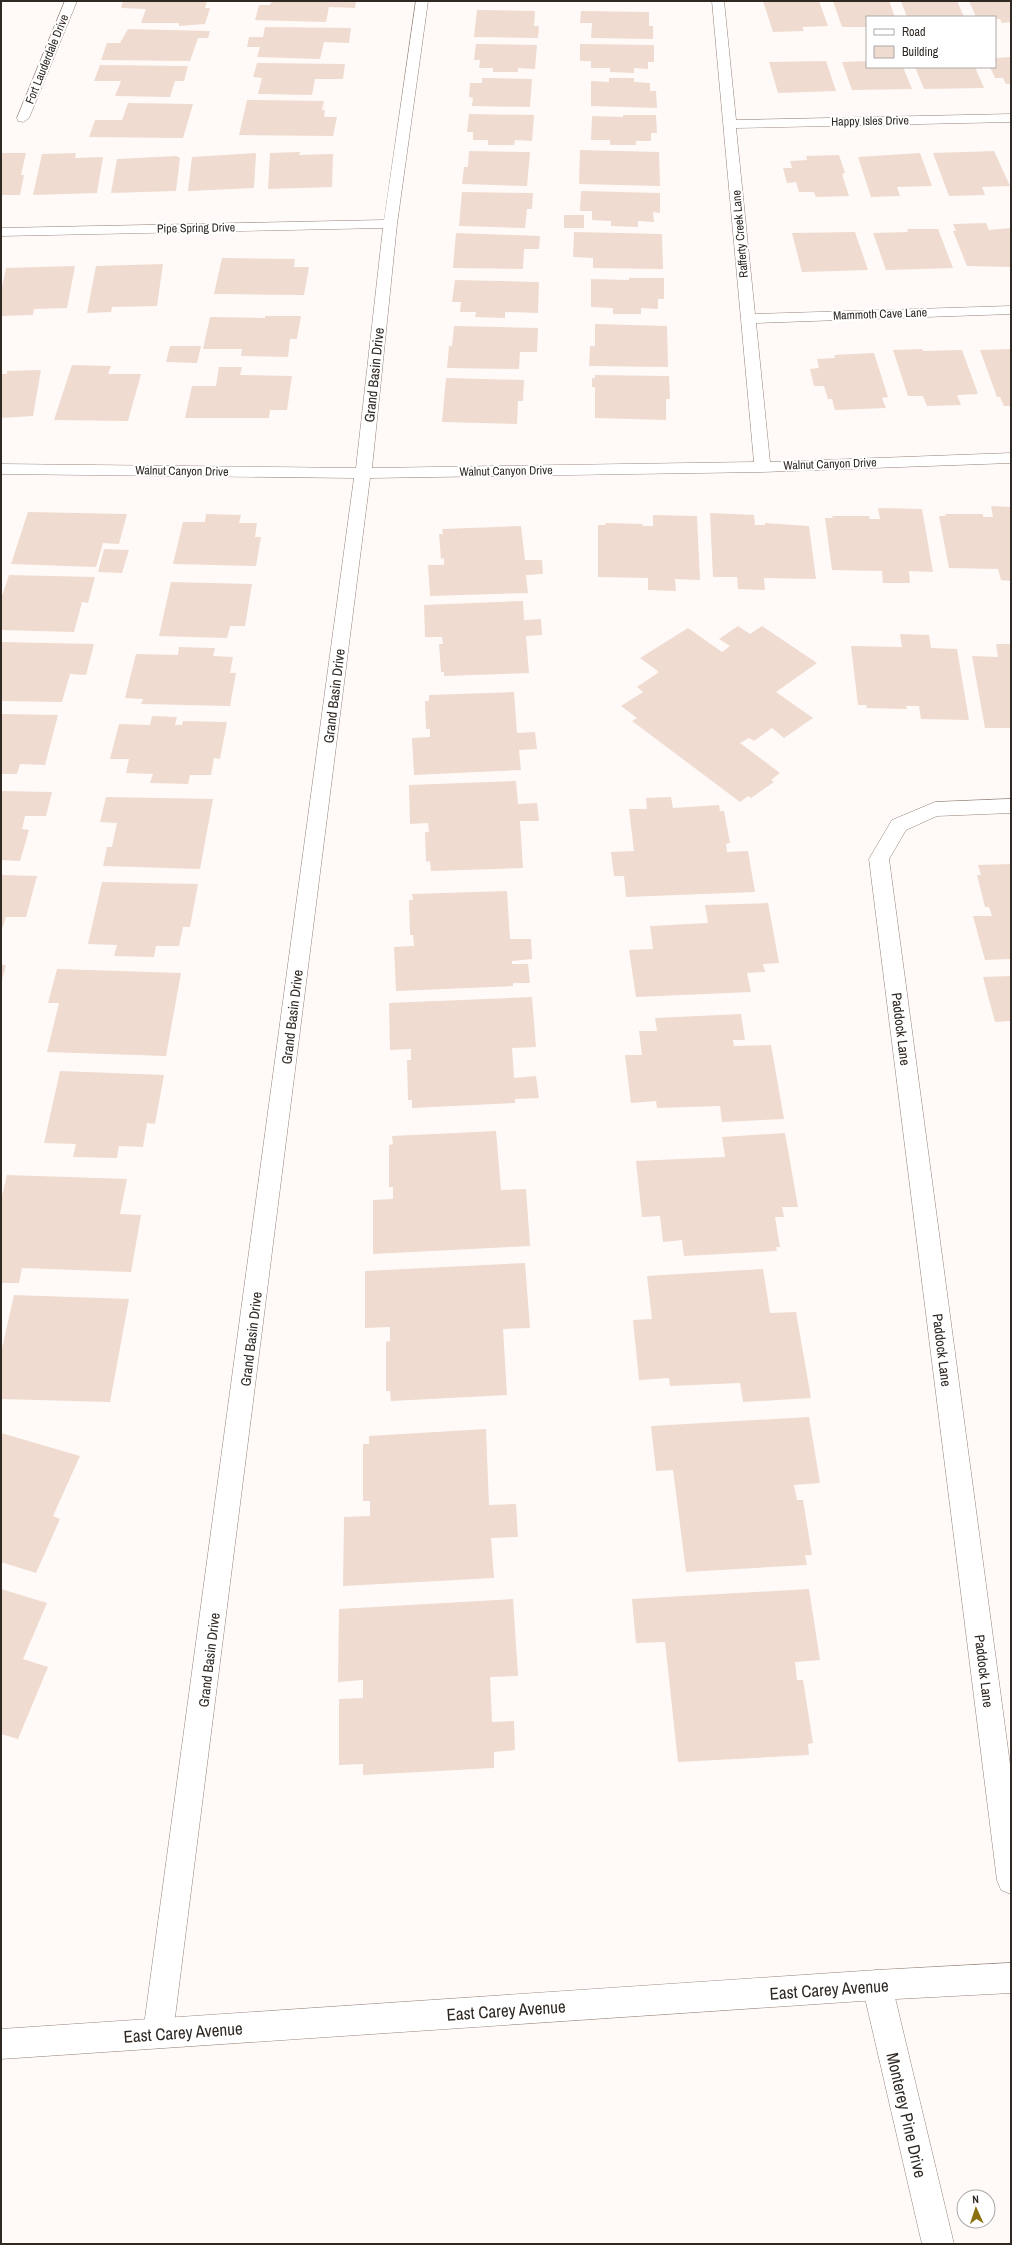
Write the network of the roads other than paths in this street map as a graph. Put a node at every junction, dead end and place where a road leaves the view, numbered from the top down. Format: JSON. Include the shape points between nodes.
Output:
{"nodes":[{"id":1,"x":71,"y":1,"type":"edge"},
{"id":2,"x":422,"y":1,"type":"edge"},
{"id":3,"x":718,"y":1,"type":"edge"},
{"id":4,"x":23,"y":118,"type":"dead end"},
{"id":5,"x":1011,"y":118,"type":"edge"},
{"id":6,"x":730,"y":124,"type":"junction"},
{"id":7,"x":390,"y":224,"type":"junction"},
{"id":8,"x":1,"y":232,"type":"edge"},
{"id":9,"x":1011,"y":310,"type":"edge"},
{"id":10,"x":748,"y":319,"type":"junction"},
{"id":11,"x":1011,"y":458,"type":"edge"},
{"id":12,"x":762,"y":467,"type":"junction"},
{"id":13,"x":1,"y":469,"type":"edge"},
{"id":14,"x":363,"y":473,"type":"junction"},
{"id":15,"x":1011,"y":806,"type":"edge"},
{"id":16,"x":1011,"y":1880,"type":"edge"},
{"id":17,"x":1011,"y":1978,"type":"edge"},
{"id":18,"x":877,"y":1985,"type":"junction"},
{"id":19,"x":158,"y":2033,"type":"junction"},
{"id":20,"x":1,"y":2044,"type":"edge"},
{"id":21,"x":938,"y":2244,"type":"edge"}],
"edges":[{"from":1,"to":4,"type":"street","name":"Fort Lauderdale Drive"},
{"from":2,"to":7,"type":"street","name":"Grand Basin Drive"},
{"from":3,"to":6,"type":"street","name":"Rafferty Creek Lane"},
{"from":5,"to":6,"type":"street","name":"Happy Isles Drive"},
{"from":6,"to":10,"type":"street","name":"Rafferty Creek Lane"},
{"from":7,"to":8,"type":"street","name":"Pipe Spring Drive"},
{"from":7,"to":14,"type":"street","name":"Grand Basin Drive"},
{"from":9,"to":10,"type":"street","name":"Mammoth Cave Lane"},
{"from":10,"to":12,"type":"street","name":"Rafferty Creek Lane"},
{"from":11,"to":12,"type":"street","name":"Walnut Canyon Drive"},
{"from":12,"to":14,"type":"street","name":"Walnut Canyon Drive"},
{"from":13,"to":14,"type":"street","name":"Walnut Canyon Drive"},
{"from":14,"to":19,"type":"street","name":"Grand Basin Drive"},
{"from":15,"to":16,"type":"street","name":"Paddock Lane","via":[[935,809],[899,825],[879,859]]},
{"from":17,"to":18,"type":"street","name":"East Carey Avenue"},
{"from":18,"to":19,"type":"street","name":"East Carey Avenue"},
{"from":18,"to":21,"type":"street","name":"Monterey Pine Drive"},
{"from":19,"to":20,"type":"street","name":"East Carey Avenue"}]}
